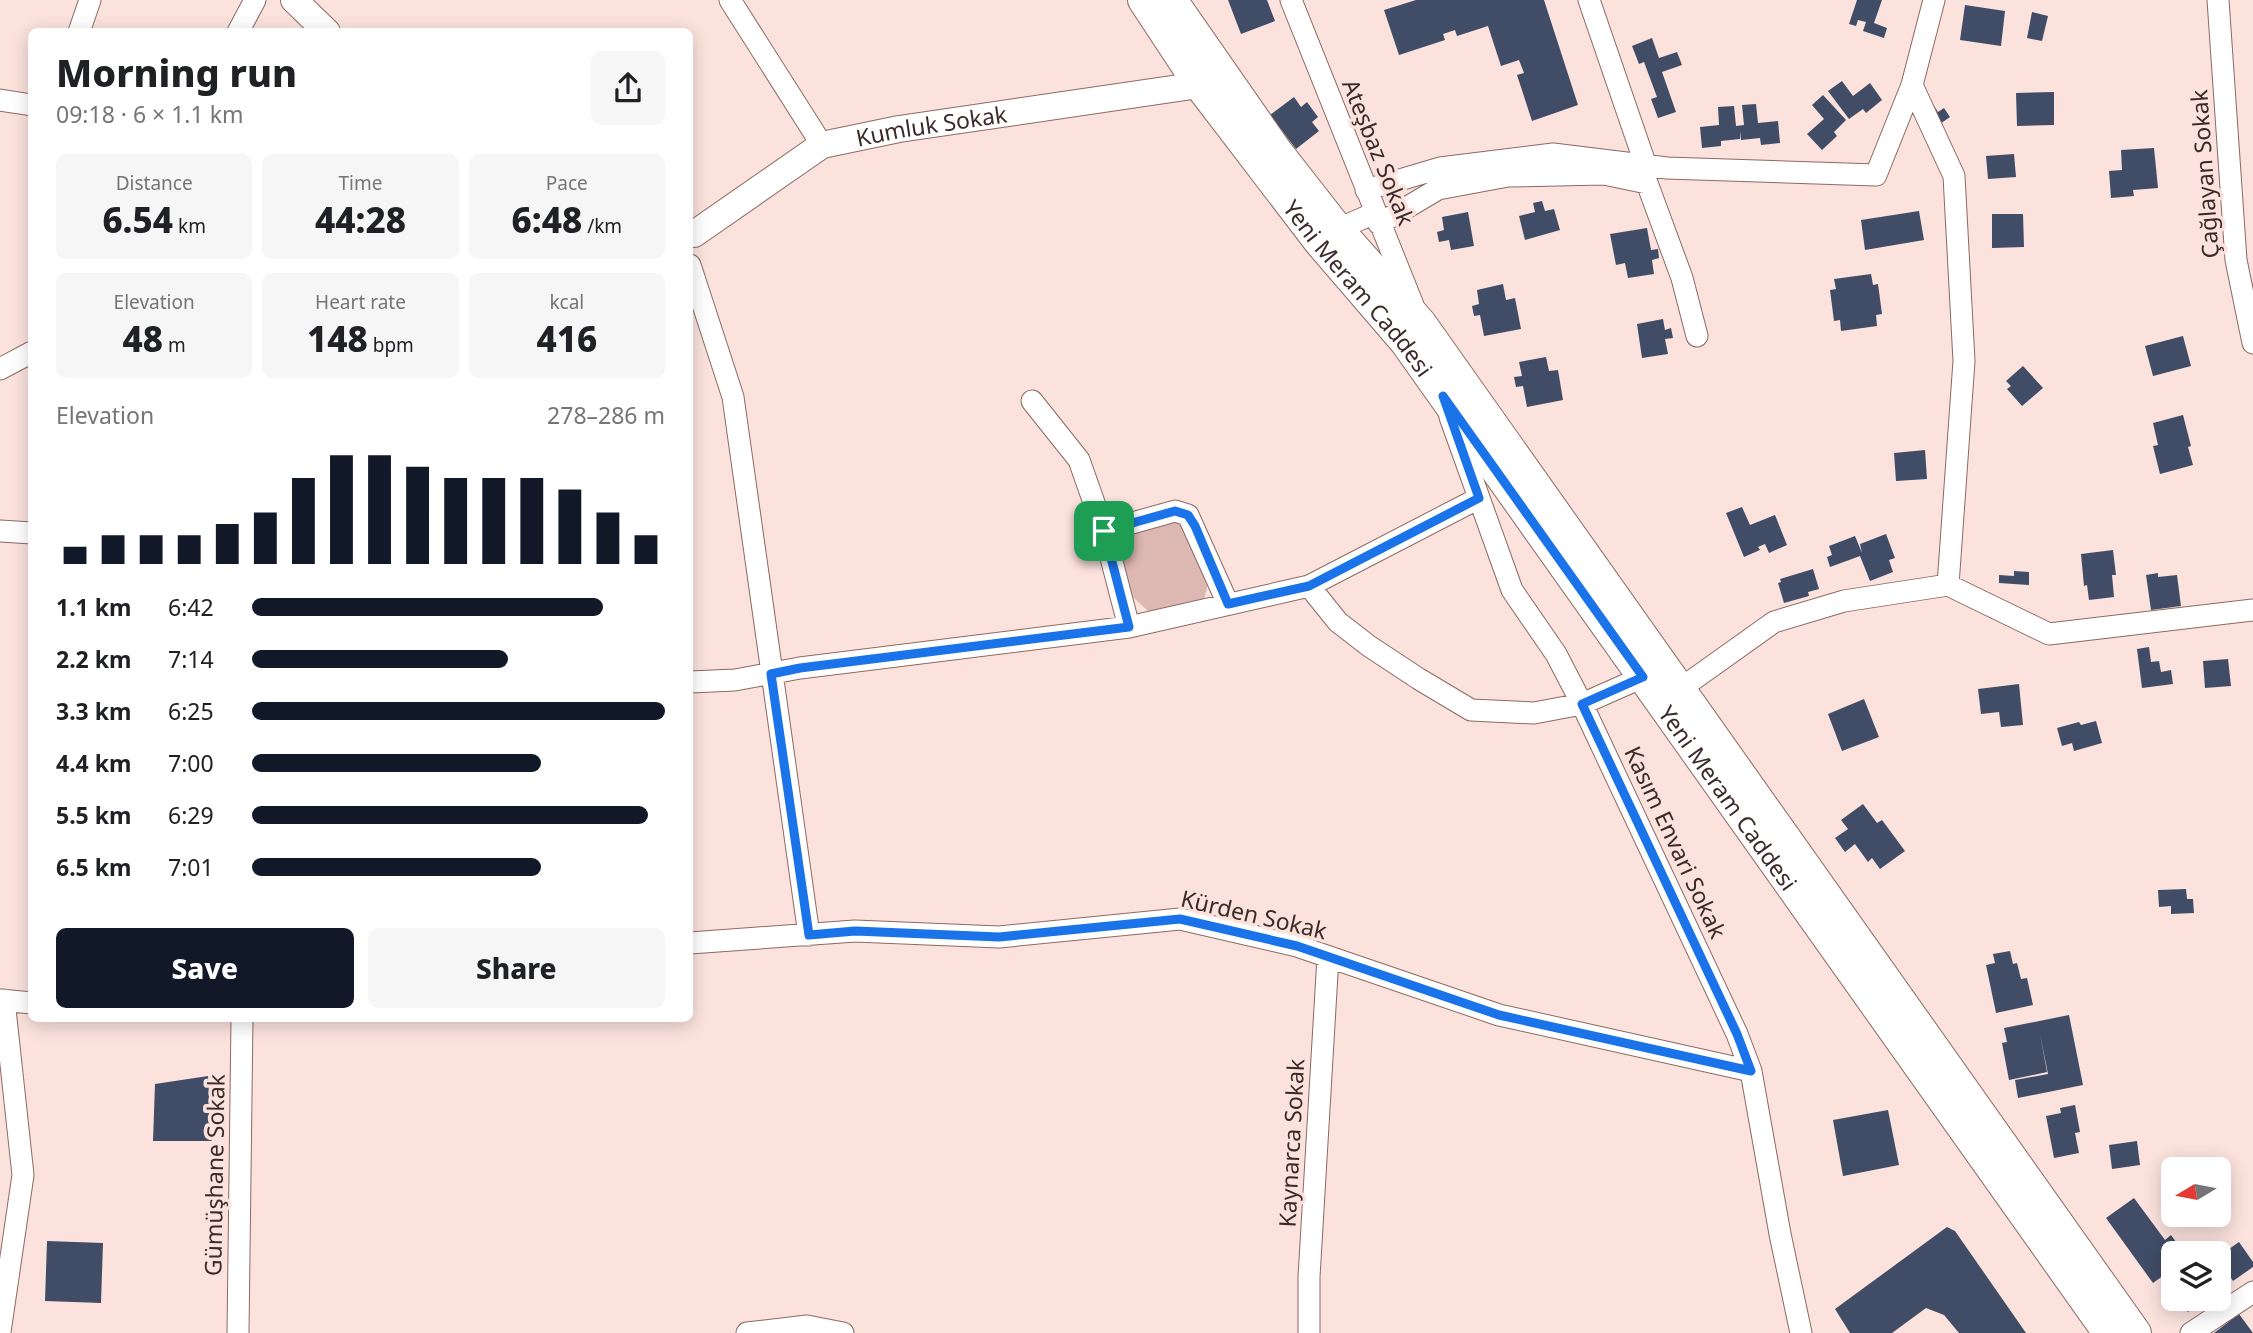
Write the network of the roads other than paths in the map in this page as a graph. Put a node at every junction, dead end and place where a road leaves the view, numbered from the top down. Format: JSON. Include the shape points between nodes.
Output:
{"nodes":[{"id":1,"x":90,"y":0,"type":"edge"},
{"id":2,"x":255,"y":0,"type":"edge"},
{"id":3,"x":730,"y":0,"type":"edge"},
{"id":4,"x":1143,"y":0,"type":"edge"},
{"id":5,"x":1172,"y":0,"type":"edge"},
{"id":6,"x":1291,"y":0,"type":"edge"},
{"id":7,"x":1589,"y":0,"type":"edge"},
{"id":8,"x":1934,"y":0,"type":"edge"},
{"id":9,"x":2218,"y":0,"type":"edge"},
{"id":10,"x":301,"y":3,"type":"edge"},
{"id":11,"x":80,"y":28,"type":"edge"},
{"id":12,"x":240,"y":28,"type":"edge"},
{"id":13,"x":323,"y":28,"type":"edge"},
{"id":14,"x":1199,"y":85,"type":"junction"},
{"id":15,"x":1912,"y":85,"type":"junction"},
{"id":16,"x":0,"y":100,"type":"edge"},
{"id":17,"x":28,"y":104,"type":"edge"},
{"id":18,"x":822,"y":145,"type":"junction"},
{"id":19,"x":1646,"y":166,"type":"junction"},
{"id":20,"x":1366,"y":190,"type":"junction"},
{"id":21,"x":1377,"y":218,"type":"junction"},
{"id":22,"x":1338,"y":229,"type":"junction"},
{"id":23,"x":693,"y":234,"type":"edge"},
{"id":24,"x":2244,"y":239,"type":"edge"},
{"id":25,"x":693,"y":274,"type":"edge"},
{"id":26,"x":1421,"y":323,"type":"junction"},
{"id":27,"x":1697,"y":336,"type":"dead end"},
{"id":28,"x":2253,"y":343,"type":"edge"},
{"id":29,"x":28,"y":354,"type":"edge"},
{"id":30,"x":0,"y":369,"type":"edge"},
{"id":31,"x":1443,"y":396,"type":"junction"},
{"id":32,"x":1032,"y":401,"type":"dead end"},
{"id":33,"x":1479,"y":498,"type":"junction"},
{"id":34,"x":0,"y":531,"type":"edge"},
{"id":35,"x":1104,"y":531,"type":"junction"},
{"id":36,"x":28,"y":533,"type":"edge"},
{"id":37,"x":1948,"y":585,"type":"junction"},
{"id":38,"x":1309,"y":586,"type":"junction"},
{"id":39,"x":1228,"y":604,"type":"junction"},
{"id":40,"x":2253,"y":610,"type":"edge"},
{"id":41,"x":1129,"y":627,"type":"junction"},
{"id":42,"x":771,"y":674,"type":"junction"},
{"id":43,"x":1643,"y":677,"type":"junction"},
{"id":44,"x":693,"y":682,"type":"edge"},
{"id":45,"x":1680,"y":689,"type":"junction"},
{"id":46,"x":1582,"y":704,"type":"junction"},
{"id":47,"x":809,"y":935,"type":"junction"},
{"id":48,"x":693,"y":943,"type":"edge"},
{"id":49,"x":1328,"y":957,"type":"junction"},
{"id":50,"x":2,"y":1000,"type":"edge"},
{"id":51,"x":28,"y":1003,"type":"edge"},
{"id":52,"x":242,"y":1022,"type":"edge"},
{"id":53,"x":1751,"y":1071,"type":"junction"},
{"id":54,"x":2253,"y":1292,"type":"edge"},
{"id":55,"x":0,"y":1332,"type":"edge"},
{"id":56,"x":238,"y":1333,"type":"edge"},
{"id":57,"x":747,"y":1333,"type":"edge"},
{"id":58,"x":843,"y":1333,"type":"edge"},
{"id":59,"x":1309,"y":1333,"type":"edge"},
{"id":60,"x":1801,"y":1333,"type":"edge"},
{"id":61,"x":2108,"y":1333,"type":"edge"},
{"id":62,"x":2136,"y":1333,"type":"edge"},
{"id":63,"x":2191,"y":1333,"type":"edge"}],
"edges":[{"from":1,"to":11,"type":"street"},
{"from":2,"to":12,"type":"street"},
{"from":3,"to":18,"type":"street"},
{"from":4,"to":14,"type":"main road","name":"Yeni Meram Caddesi"},
{"from":5,"to":22,"type":"main road","name":"Yeni Meram Caddesi","via":[[1276,151]]},
{"from":6,"to":20,"type":"street","name":"Ateşbaz Sokak"},
{"from":7,"to":19,"type":"street"},
{"from":8,"to":15,"type":"street"},
{"from":9,"to":24,"type":"street","name":"Çağlayan Sokak"},
{"from":10,"to":13,"type":"street"},
{"from":14,"to":18,"type":"street","name":"Kumluk Sokak","via":[[899,129]]},
{"from":14,"to":31,"type":"main road","name":"Yeni Meram Caddesi"},
{"from":15,"to":19,"type":"street","via":[[1876,175]]},
{"from":15,"to":37,"type":"street","via":[[1954,176],[1964,361]]},
{"from":16,"to":17,"type":"street"},
{"from":18,"to":23,"type":"street","name":"Kumluk Sokak"},
{"from":19,"to":20,"type":"street","via":[[1553,154],[1440,168]]},
{"from":20,"to":21,"type":"street","name":"Ateşbaz Sokak"},
{"from":21,"to":22,"type":"street"},
{"from":21,"to":26,"type":"street","name":"Ateşbaz Sokak"},
{"from":21,"to":27,"type":"street","via":[[1438,189],[1508,176],[1604,174],[1647,183],[1682,278]]},
{"from":22,"to":26,"type":"main road","name":"Yeni Meram Caddesi"},
{"from":24,"to":28,"type":"street","name":"Çağlayan Sokak","via":[[2236,260]]},
{"from":25,"to":42,"type":"street","via":[[733,397]]},
{"from":26,"to":45,"type":"main road","name":"Yeni Meram Caddesi"},
{"from":29,"to":30,"type":"street"},
{"from":31,"to":33,"type":"street","name":"Kasım Envari Sokak"},
{"from":31,"to":43,"type":"main road","name":"Yeni Meram Caddesi"},
{"from":32,"to":35,"type":"street","via":[[1079,460]]},
{"from":33,"to":38,"type":"street"},
{"from":33,"to":46,"type":"street","name":"Kasım Envari Sokak","via":[[1512,590],[1556,654]]},
{"from":34,"to":36,"type":"street"},
{"from":35,"to":39,"type":"street","via":[[1175,511],[1188,515]]},
{"from":35,"to":41,"type":"street"},
{"from":37,"to":40,"type":"street","via":[[2049,635]]},
{"from":37,"to":45,"type":"street","via":[[1844,601],[1774,622]]},
{"from":38,"to":39,"type":"street"},
{"from":38,"to":46,"type":"street","via":[[1338,622],[1369,646],[1471,709],[1534,713]]},
{"from":39,"to":41,"type":"street"},
{"from":41,"to":42,"type":"street"},
{"from":42,"to":44,"type":"street"},
{"from":42,"to":47,"type":"street"},
{"from":43,"to":46,"type":"street"},
{"from":43,"to":61,"type":"main road","name":"Yeni Meram Caddesi"},
{"from":45,"to":62,"type":"main road","name":"Yeni Meram Caddesi"},
{"from":46,"to":53,"type":"street","name":"Kasım Envari Sokak"},
{"from":47,"to":48,"type":"street","name":"Kürden Sokak"},
{"from":47,"to":49,"type":"street","name":"Kürden Sokak","via":[[855,931],[999,937],[1180,919]]},
{"from":49,"to":53,"type":"street","name":"Kürden Sokak","via":[[1499,1015]]},
{"from":49,"to":59,"type":"street","name":"Kaynarca Sokak"},
{"from":50,"to":51,"type":"street"},
{"from":50,"to":55,"type":"street","via":[[23,1175]]},
{"from":52,"to":56,"type":"street","name":"Gümüşhane Sokak"},
{"from":53,"to":60,"type":"street","name":"Kasım Envari Sokak"},
{"from":54,"to":63,"type":"street"},
{"from":57,"to":58,"type":"street","via":[[807,1325]]}]}
